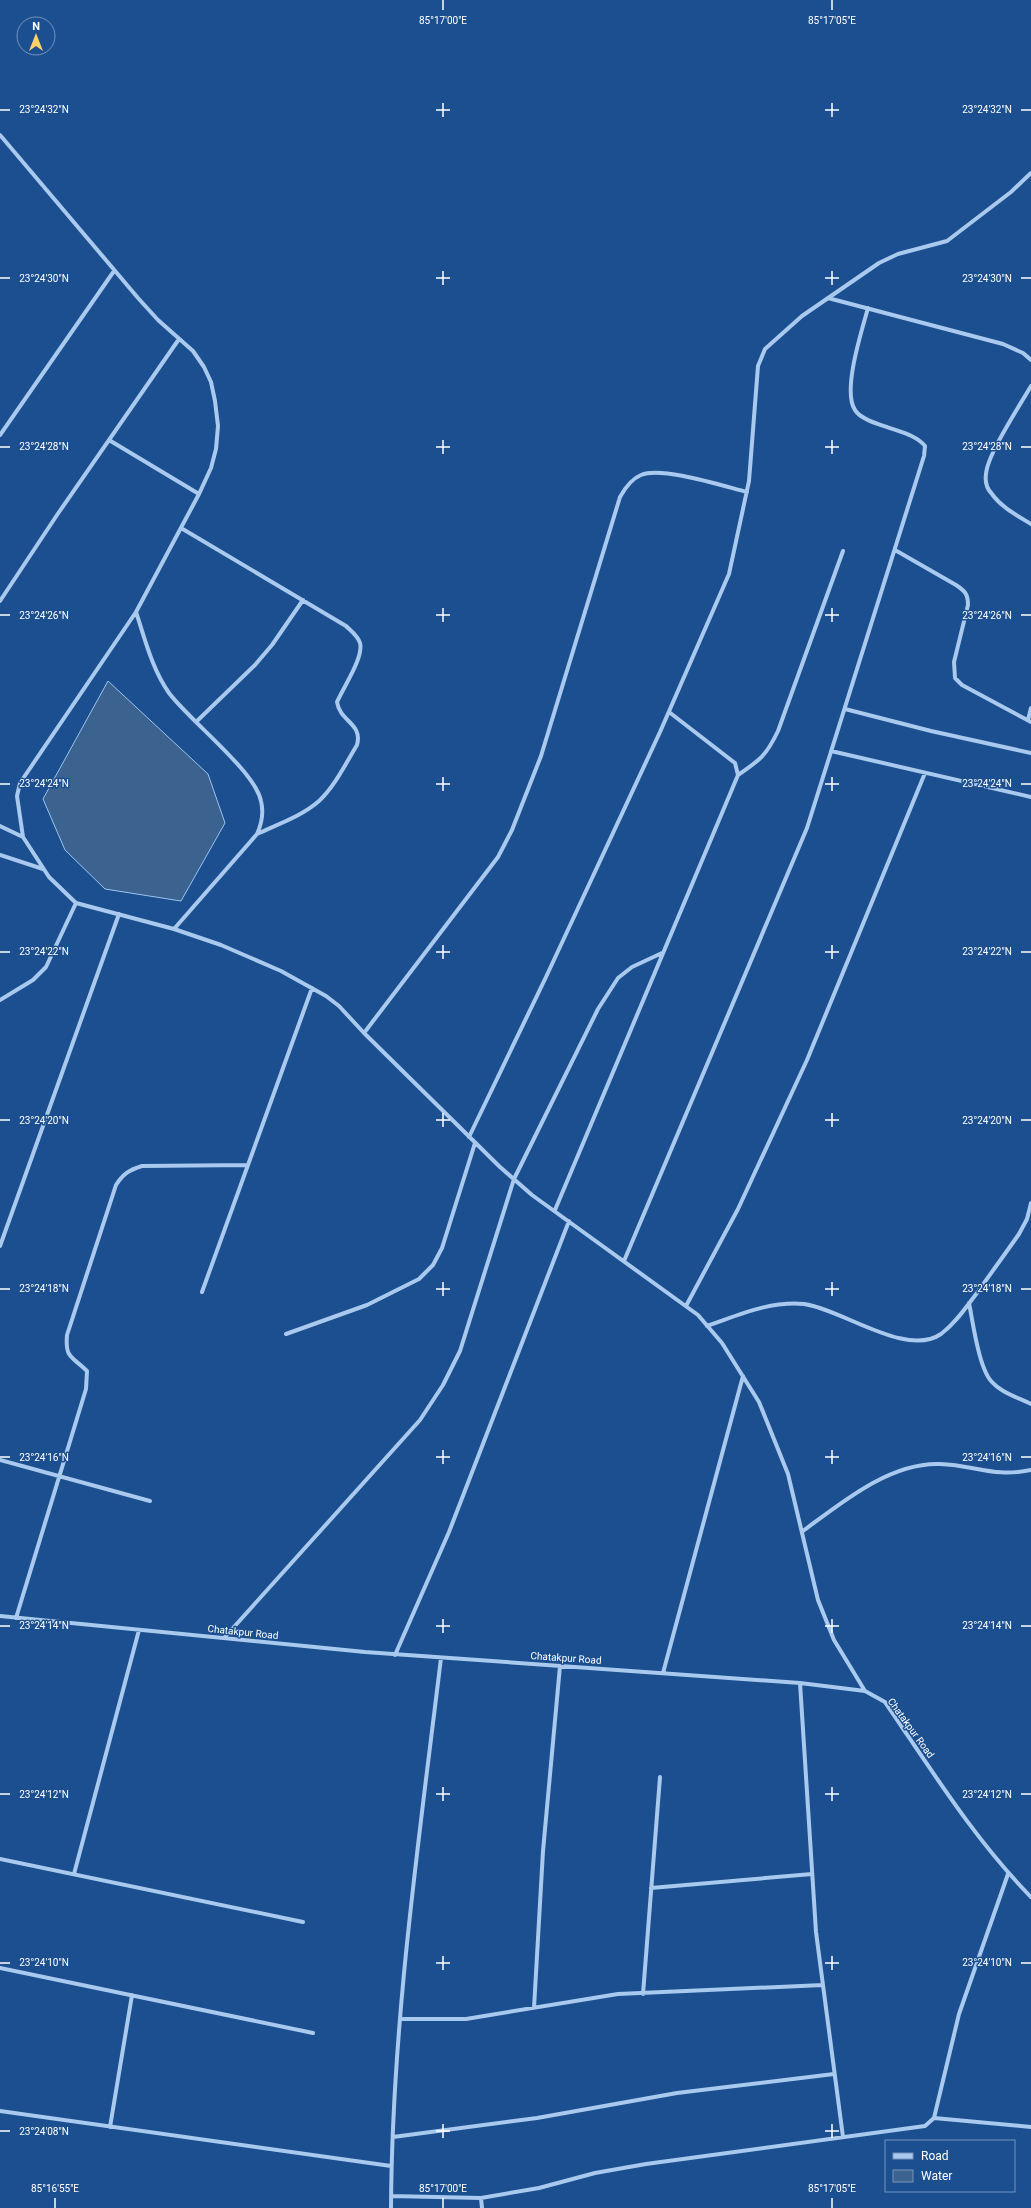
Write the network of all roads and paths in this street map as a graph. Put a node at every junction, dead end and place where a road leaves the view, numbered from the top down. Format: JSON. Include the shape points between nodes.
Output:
{"nodes":[{"id":1,"x":0,"y":135,"type":"edge"},
{"id":2,"x":1031,"y":173,"type":"edge"},
{"id":3,"x":114,"y":271,"type":"junction"},
{"id":4,"x":828,"y":298,"type":"junction"},
{"id":5,"x":868,"y":308,"type":"junction"},
{"id":6,"x":179,"y":339,"type":"junction"},
{"id":7,"x":1031,"y":360,"type":"edge"},
{"id":8,"x":1031,"y":386,"type":"edge"},
{"id":9,"x":0,"y":435,"type":"edge"},
{"id":10,"x":109,"y":440,"type":"junction"},
{"id":11,"x":747,"y":492,"type":"junction"},
{"id":12,"x":199,"y":494,"type":"junction"},
{"id":13,"x":1031,"y":524,"type":"edge"},
{"id":14,"x":181,"y":528,"type":"junction"},
{"id":15,"x":895,"y":550,"type":"junction"},
{"id":16,"x":843,"y":552,"type":"dead end"},
{"id":17,"x":303,"y":600,"type":"junction"},
{"id":18,"x":0,"y":601,"type":"edge"},
{"id":19,"x":136,"y":612,"type":"junction"},
{"id":20,"x":845,"y":708,"type":"junction"},
{"id":21,"x":1031,"y":708,"type":"edge"},
{"id":22,"x":668,"y":712,"type":"junction"},
{"id":23,"x":1029,"y":721,"type":"edge"},
{"id":24,"x":196,"y":722,"type":"junction"},
{"id":25,"x":831,"y":751,"type":"junction"},
{"id":26,"x":1031,"y":753,"type":"edge"},
{"id":27,"x":925,"y":773,"type":"junction"},
{"id":28,"x":738,"y":775,"type":"junction"},
{"id":29,"x":1031,"y":797,"type":"edge"},
{"id":30,"x":0,"y":826,"type":"edge"},
{"id":31,"x":257,"y":834,"type":"junction"},
{"id":32,"x":23,"y":837,"type":"junction"},
{"id":33,"x":0,"y":855,"type":"edge"},
{"id":34,"x":43,"y":869,"type":"junction"},
{"id":35,"x":76,"y":903,"type":"junction"},
{"id":36,"x":119,"y":914,"type":"junction"},
{"id":37,"x":174,"y":929,"type":"junction"},
{"id":38,"x":662,"y":953,"type":"junction"},
{"id":39,"x":312,"y":988,"type":"junction"},
{"id":40,"x":0,"y":1000,"type":"edge"},
{"id":41,"x":364,"y":1033,"type":"junction"},
{"id":42,"x":469,"y":1137,"type":"junction"},
{"id":43,"x":475,"y":1143,"type":"junction"},
{"id":44,"x":247,"y":1165,"type":"junction"},
{"id":45,"x":514,"y":1179,"type":"junction"},
{"id":46,"x":1031,"y":1203,"type":"edge"},
{"id":47,"x":555,"y":1210,"type":"junction"},
{"id":48,"x":570,"y":1221,"type":"junction"},
{"id":49,"x":0,"y":1246,"type":"edge"},
{"id":50,"x":624,"y":1261,"type":"junction"},
{"id":51,"x":202,"y":1292,"type":"dead end"},
{"id":52,"x":969,"y":1303,"type":"junction"},
{"id":53,"x":686,"y":1306,"type":"junction"},
{"id":54,"x":707,"y":1326,"type":"junction"},
{"id":55,"x":286,"y":1334,"type":"dead end"},
{"id":56,"x":743,"y":1376,"type":"junction"},
{"id":57,"x":1031,"y":1404,"type":"edge"},
{"id":58,"x":0,"y":1460,"type":"edge"},
{"id":59,"x":1031,"y":1470,"type":"edge"},
{"id":60,"x":59,"y":1477,"type":"junction"},
{"id":61,"x":150,"y":1501,"type":"dead end"},
{"id":62,"x":803,"y":1531,"type":"junction"},
{"id":63,"x":0,"y":1616,"type":"edge"},
{"id":64,"x":16,"y":1618,"type":"junction"},
{"id":65,"x":139,"y":1630,"type":"junction"},
{"id":66,"x":224,"y":1638,"type":"junction"},
{"id":67,"x":395,"y":1654,"type":"junction"},
{"id":68,"x":441,"y":1658,"type":"junction"},
{"id":69,"x":560,"y":1666,"type":"junction"},
{"id":70,"x":664,"y":1673,"type":"junction"},
{"id":71,"x":800,"y":1683,"type":"junction"},
{"id":72,"x":865,"y":1691,"type":"junction"},
{"id":73,"x":660,"y":1777,"type":"dead end"},
{"id":74,"x":0,"y":1859,"type":"edge"},
{"id":75,"x":74,"y":1874,"type":"junction"},
{"id":76,"x":812,"y":1874,"type":"junction"},
{"id":77,"x":1008,"y":1874,"type":"junction"},
{"id":78,"x":651,"y":1888,"type":"junction"},
{"id":79,"x":1031,"y":1897,"type":"edge"},
{"id":80,"x":303,"y":1922,"type":"dead end"},
{"id":81,"x":0,"y":1968,"type":"edge"},
{"id":82,"x":823,"y":1985,"type":"junction"},
{"id":83,"x":643,"y":1994,"type":"junction"},
{"id":84,"x":132,"y":1995,"type":"junction"},
{"id":85,"x":534,"y":2008,"type":"junction"},
{"id":86,"x":400,"y":2019,"type":"junction"},
{"id":87,"x":313,"y":2033,"type":"dead end"},
{"id":88,"x":834,"y":2074,"type":"junction"},
{"id":89,"x":0,"y":2111,"type":"edge"},
{"id":90,"x":934,"y":2118,"type":"junction"},
{"id":91,"x":110,"y":2127,"type":"junction"},
{"id":92,"x":1031,"y":2127,"type":"edge"},
{"id":93,"x":393,"y":2137,"type":"junction"},
{"id":94,"x":843,"y":2137,"type":"junction"},
{"id":95,"x":392,"y":2166,"type":"junction"},
{"id":96,"x":391,"y":2196,"type":"junction"},
{"id":97,"x":481,"y":2198,"type":"junction"},
{"id":98,"x":391,"y":2208,"type":"edge"},
{"id":99,"x":482,"y":2208,"type":"edge"}],
"edges":[{"from":1,"to":3,"type":"street"},
{"from":2,"to":4,"type":"street","via":[[1011,192],[947,241],[898,254],[879,263]]},
{"from":3,"to":6,"type":"street","via":[[158,320]]},
{"from":3,"to":9,"type":"street"},
{"from":4,"to":5,"type":"street"},
{"from":4,"to":11,"type":"street","via":[[802,316],[765,349],[758,366]]},
{"from":5,"to":7,"type":"street","via":[[1003,344],[1023,353]]},
{"from":5,"to":15,"type":"street","via":[[853,365],[852,403],[855,411],[877,424],[920,440],[925,446]]},
{"from":6,"to":10,"type":"street"},
{"from":6,"to":12,"type":"street","via":[[193,351],[204,367],[211,382],[216,407],[216,449],[211,468]]},
{"from":8,"to":13,"type":"street","via":[[994,450],[986,473],[986,482],[991,494],[999,503]]},
{"from":10,"to":12,"type":"street"},
{"from":10,"to":18,"type":"street"},
{"from":11,"to":22,"type":"street","via":[[729,574]]},
{"from":11,"to":41,"type":"street","via":[[657,472],[641,475],[627,485],[620,497],[541,756],[512,830],[498,857]]},
{"from":12,"to":14,"type":"street"},
{"from":14,"to":17,"type":"street"},
{"from":14,"to":19,"type":"street"},
{"from":15,"to":20,"type":"street"},
{"from":15,"to":23,"type":"street","via":[[964,590],[968,597],[954,662],[955,678],[962,686]]},
{"from":16,"to":28,"type":"street","via":[[778,731],[760,760]]},
{"from":17,"to":24,"type":"street","via":[[255,665]]},
{"from":17,"to":31,"type":"street","via":[[346,626],[360,644],[356,663],[338,702],[338,709],[357,730],[359,737],[357,745],[319,801],[294,817]]},
{"from":19,"to":24,"type":"street","via":[[152,663],[160,679]]},
{"from":19,"to":32,"type":"street","via":[[20,782],[17,796]]},
{"from":20,"to":25,"type":"street"},
{"from":20,"to":26,"type":"street","via":[[931,731]]},
{"from":21,"to":23,"type":"street"},
{"from":22,"to":28,"type":"street","via":[[735,763]]},
{"from":22,"to":42,"type":"street","via":[[550,970]]},
{"from":24,"to":31,"type":"street","via":[[256,788],[263,815]]},
{"from":25,"to":27,"type":"street"},
{"from":25,"to":50,"type":"street","via":[[807,828]]},
{"from":27,"to":29,"type":"street"},
{"from":27,"to":53,"type":"street","via":[[807,1060],[738,1208]]},
{"from":28,"to":38,"type":"street"},
{"from":30,"to":32,"type":"street"},
{"from":31,"to":37,"type":"street"},
{"from":32,"to":34,"type":"street"},
{"from":33,"to":34,"type":"street"},
{"from":34,"to":35,"type":"street"},
{"from":35,"to":36,"type":"street"},
{"from":35,"to":40,"type":"street","via":[[46,967],[33,980]]},
{"from":36,"to":37,"type":"street"},
{"from":36,"to":49,"type":"street"},
{"from":37,"to":39,"type":"street","via":[[221,945],[281,971]]},
{"from":38,"to":45,"type":"street","via":[[618,978],[598,1009]]},
{"from":38,"to":47,"type":"street"},
{"from":39,"to":41,"type":"street","via":[[339,1006]]},
{"from":39,"to":44,"type":"street"},
{"from":41,"to":42,"type":"street"},
{"from":42,"to":43,"type":"street"},
{"from":43,"to":45,"type":"street"},
{"from":43,"to":55,"type":"street","via":[[442,1248],[433,1265],[419,1279],[367,1305]]},
{"from":44,"to":51,"type":"street"},
{"from":44,"to":60,"type":"street","via":[[142,1166],[130,1169],[116,1185],[67,1335],[66,1349],[70,1357],[87,1371],[88,1380]]},
{"from":45,"to":47,"type":"street"},
{"from":45,"to":66,"type":"street","via":[[460,1351],[443,1385],[420,1420]]},
{"from":46,"to":52,"type":"street","via":[[1019,1234]]},
{"from":47,"to":48,"type":"street"},
{"from":48,"to":50,"type":"street"},
{"from":48,"to":67,"type":"street","via":[[449,1532]]},
{"from":50,"to":53,"type":"street"},
{"from":52,"to":54,"type":"street","via":[[958,1319],[941,1334],[928,1340],[907,1340],[885,1334],[823,1308],[803,1304],[781,1303],[758,1308]]},
{"from":52,"to":57,"type":"street","via":[[978,1348],[991,1382]]},
{"from":53,"to":54,"type":"street"},
{"from":54,"to":56,"type":"street","via":[[722,1342]]},
{"from":56,"to":62,"type":"street","via":[[760,1402],[780,1450]]},
{"from":56,"to":70,"type":"street"},
{"from":58,"to":60,"type":"street"},
{"from":59,"to":62,"type":"street","via":[[1007,1474],[941,1464],[918,1465],[898,1471],[846,1499]]},
{"from":60,"to":61,"type":"street"},
{"from":60,"to":64,"type":"street"},
{"from":62,"to":72,"type":"street","via":[[818,1600],[834,1640]]},
{"from":63,"to":64,"type":"street","name":"Chatakpur Road"},
{"from":64,"to":65,"type":"street","name":"Chatakpur Road"},
{"from":65,"to":66,"type":"street","name":"Chatakpur Road"},
{"from":65,"to":75,"type":"street"},
{"from":66,"to":67,"type":"street","name":"Chatakpur Road"},
{"from":67,"to":68,"type":"street","name":"Chatakpur Road"},
{"from":68,"to":69,"type":"street","name":"Chatakpur Road"},
{"from":68,"to":86,"type":"street"},
{"from":69,"to":70,"type":"street","name":"Chatakpur Road"},
{"from":69,"to":85,"type":"street","via":[[543,1851]]},
{"from":70,"to":71,"type":"street","name":"Chatakpur Road"},
{"from":71,"to":72,"type":"street","name":"Chatakpur Road"},
{"from":71,"to":76,"type":"street"},
{"from":72,"to":77,"type":"street","name":"Chatakpur Road","via":[[885,1702],[977,1836]]},
{"from":73,"to":78,"type":"street"},
{"from":74,"to":75,"type":"street"},
{"from":75,"to":80,"type":"street"},
{"from":76,"to":78,"type":"street"},
{"from":76,"to":82,"type":"street"},
{"from":77,"to":79,"type":"street","name":"Chatakpur Road"},
{"from":77,"to":90,"type":"street","via":[[959,2014]]},
{"from":78,"to":83,"type":"street"},
{"from":81,"to":84,"type":"street"},
{"from":82,"to":83,"type":"street"},
{"from":82,"to":88,"type":"street"},
{"from":83,"to":85,"type":"street","via":[[618,1994]]},
{"from":84,"to":87,"type":"street"},
{"from":84,"to":91,"type":"street"},
{"from":85,"to":86,"type":"street","via":[[466,2019]]},
{"from":86,"to":93,"type":"street"},
{"from":88,"to":93,"type":"street","via":[[677,2093],[537,2118]]},
{"from":88,"to":94,"type":"street"},
{"from":89,"to":91,"type":"street"},
{"from":90,"to":92,"type":"street"},
{"from":90,"to":94,"type":"street","via":[[925,2126]]},
{"from":91,"to":95,"type":"street"},
{"from":93,"to":95,"type":"street"},
{"from":94,"to":97,"type":"street","via":[[646,2164]]},
{"from":95,"to":96,"type":"street"},
{"from":96,"to":97,"type":"street"},
{"from":96,"to":98,"type":"street"},
{"from":97,"to":99,"type":"street"}]}
